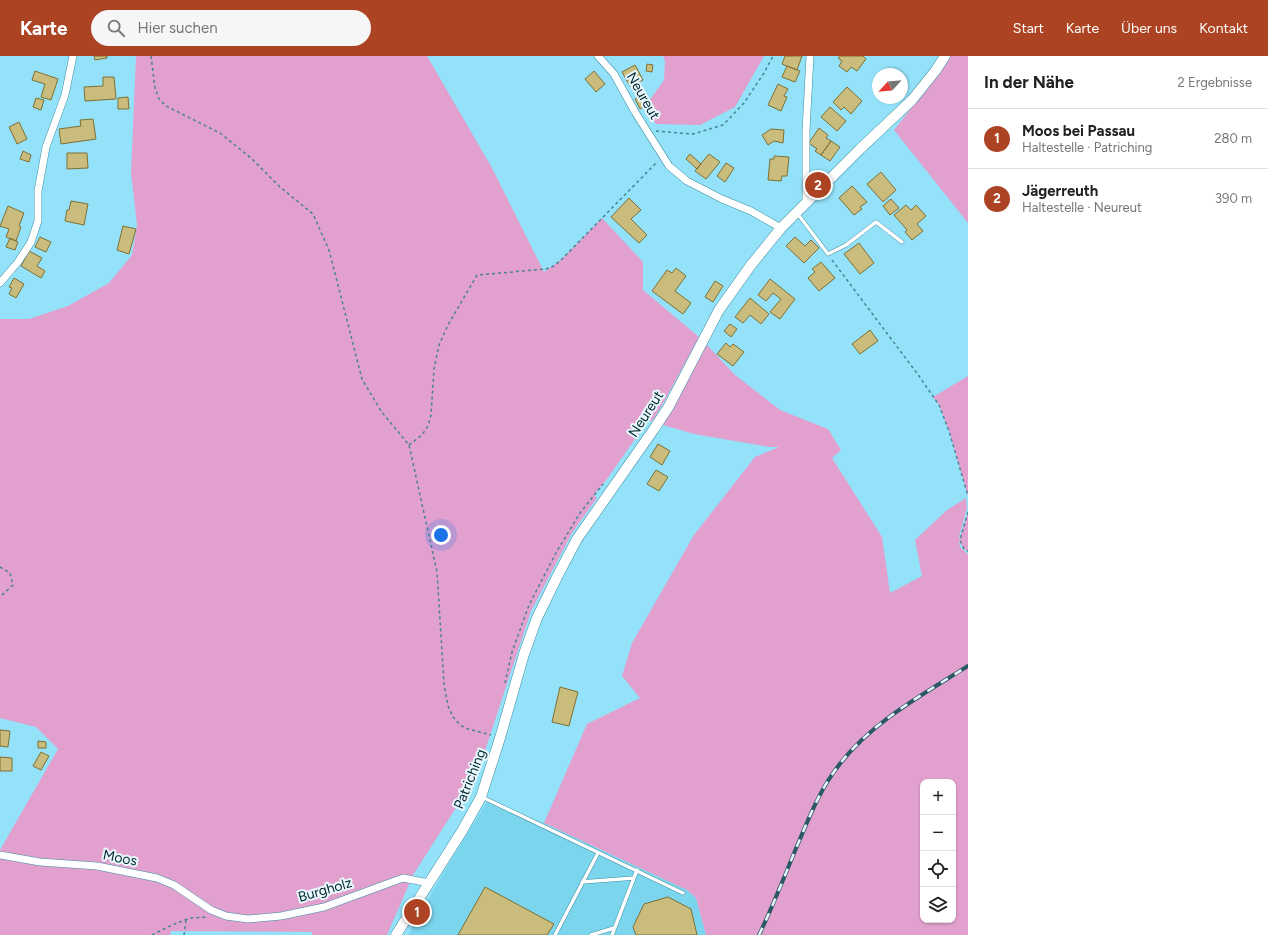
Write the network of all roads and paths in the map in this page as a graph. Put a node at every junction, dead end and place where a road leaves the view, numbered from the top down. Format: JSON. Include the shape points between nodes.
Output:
{"nodes":[{"id":1,"x":73,"y":56,"type":"edge"},
{"id":2,"x":151,"y":56,"type":"edge"},
{"id":3,"x":598,"y":56,"type":"edge"},
{"id":4,"x":772,"y":56,"type":"edge"},
{"id":5,"x":810,"y":56,"type":"edge"},
{"id":6,"x":945,"y":56,"type":"edge"},
{"id":7,"x":647,"y":130,"type":"junction"},
{"id":8,"x":663,"y":157,"type":"junction"},
{"id":9,"x":806,"y":203,"type":"junction"},
{"id":10,"x":796,"y":213,"type":"junction"},
{"id":11,"x":781,"y":228,"type":"junction"},
{"id":12,"x":902,"y":242,"type":"dead end"},
{"id":13,"x":828,"y":254,"type":"junction"},
{"id":14,"x":0,"y":283,"type":"edge"},
{"id":15,"x":409,"y":445,"type":"junction"},
{"id":16,"x":968,"y":496,"type":"edge"},
{"id":17,"x":968,"y":512,"type":"edge"},
{"id":18,"x":968,"y":551,"type":"edge"},
{"id":19,"x":0,"y":567,"type":"edge"},
{"id":20,"x":0,"y":597,"type":"edge"},
{"id":21,"x":538,"y":618,"type":"joint"},
{"id":22,"x":500,"y":738,"type":"junction"},
{"id":23,"x":481,"y":797,"type":"junction"},
{"id":24,"x":598,"y":853,"type":"junction"},
{"id":25,"x":0,"y":855,"type":"edge"},
{"id":26,"x":637,"y":870,"type":"junction"},
{"id":27,"x":634,"y":878,"type":"junction"},
{"id":28,"x":582,"y":882,"type":"junction"},
{"id":29,"x":429,"y":883,"type":"junction"},
{"id":30,"x":683,"y":893,"type":"dead end"},
{"id":31,"x":226,"y":916,"type":"junction"},
{"id":32,"x":186,"y":920,"type":"junction"},
{"id":33,"x":614,"y":928,"type":"junction"},
{"id":34,"x":398,"y":933,"type":"edge"},
{"id":35,"x":152,"y":935,"type":"edge"},
{"id":36,"x":184,"y":935,"type":"edge"},
{"id":37,"x":556,"y":935,"type":"edge"},
{"id":38,"x":590,"y":935,"type":"edge"},
{"id":39,"x":612,"y":935,"type":"edge"}],
"edges":[{"from":1,"to":14,"type":"street","via":[[65,95],[46,148],[38,191],[38,221],[31,242]]},
{"from":2,"to":15,"type":"path","via":[[155,88],[159,99],[166,106],[220,133],[312,214],[329,250],[362,379],[381,411]]},
{"from":3,"to":7,"type":"street","name":"Neureut","via":[[614,74]]},
{"from":4,"to":7,"type":"path","via":[[744,103],[723,125],[693,134]]},
{"from":5,"to":9,"type":"street"},
{"from":6,"to":9,"type":"street","name":"Neureut","via":[[912,100]]},
{"from":7,"to":8,"type":"street","name":"Neureut"},
{"from":8,"to":11,"type":"street","name":"Neureut","via":[[687,181]]},
{"from":8,"to":15,"type":"path","via":[[554,266],[546,270],[477,275],[439,345],[434,369],[432,415],[428,426],[422,435]]},
{"from":9,"to":10,"type":"street","name":"Neureut"},
{"from":10,"to":11,"type":"street","name":"Neureut"},
{"from":10,"to":13,"type":"lane"},
{"from":11,"to":21,"type":"street","name":"Neureut","via":[[719,310],[669,406],[577,539]]},
{"from":12,"to":13,"type":"lane","via":[[876,222],[846,245]]},
{"from":13,"to":16,"type":"path","via":[[939,405]]},
{"from":15,"to":22,"type":"path","via":[[437,572],[444,684],[448,706],[460,726]]},
{"from":17,"to":18,"type":"path","via":[[960,540],[964,549]]},
{"from":19,"to":20,"type":"path","via":[[10,573],[13,585]]},
{"from":21,"to":22,"type":"street","name":"Patriching","via":[[524,654]]},
{"from":22,"to":23,"type":"street","name":"Patriching"},
{"from":23,"to":24,"type":"lane"},
{"from":23,"to":29,"type":"street","name":"Patriching"},
{"from":24,"to":26,"type":"lane"},
{"from":24,"to":28,"type":"lane"},
{"from":25,"to":31,"type":"street","name":"Moos","via":[[40,862],[97,866],[157,878],[174,885],[211,910]]},
{"from":26,"to":27,"type":"lane"},
{"from":26,"to":30,"type":"lane"},
{"from":27,"to":28,"type":"lane"},
{"from":27,"to":33,"type":"lane"},
{"from":28,"to":37,"type":"lane"},
{"from":29,"to":31,"type":"street","name":"Burgholz","via":[[403,878],[324,907],[280,916],[248,919]]},
{"from":29,"to":34,"type":"street","name":"Patriching"},
{"from":31,"to":32,"type":"path"},
{"from":32,"to":35,"type":"path"},
{"from":32,"to":36,"type":"path"},
{"from":33,"to":38,"type":"lane"},
{"from":33,"to":39,"type":"lane"}]}
